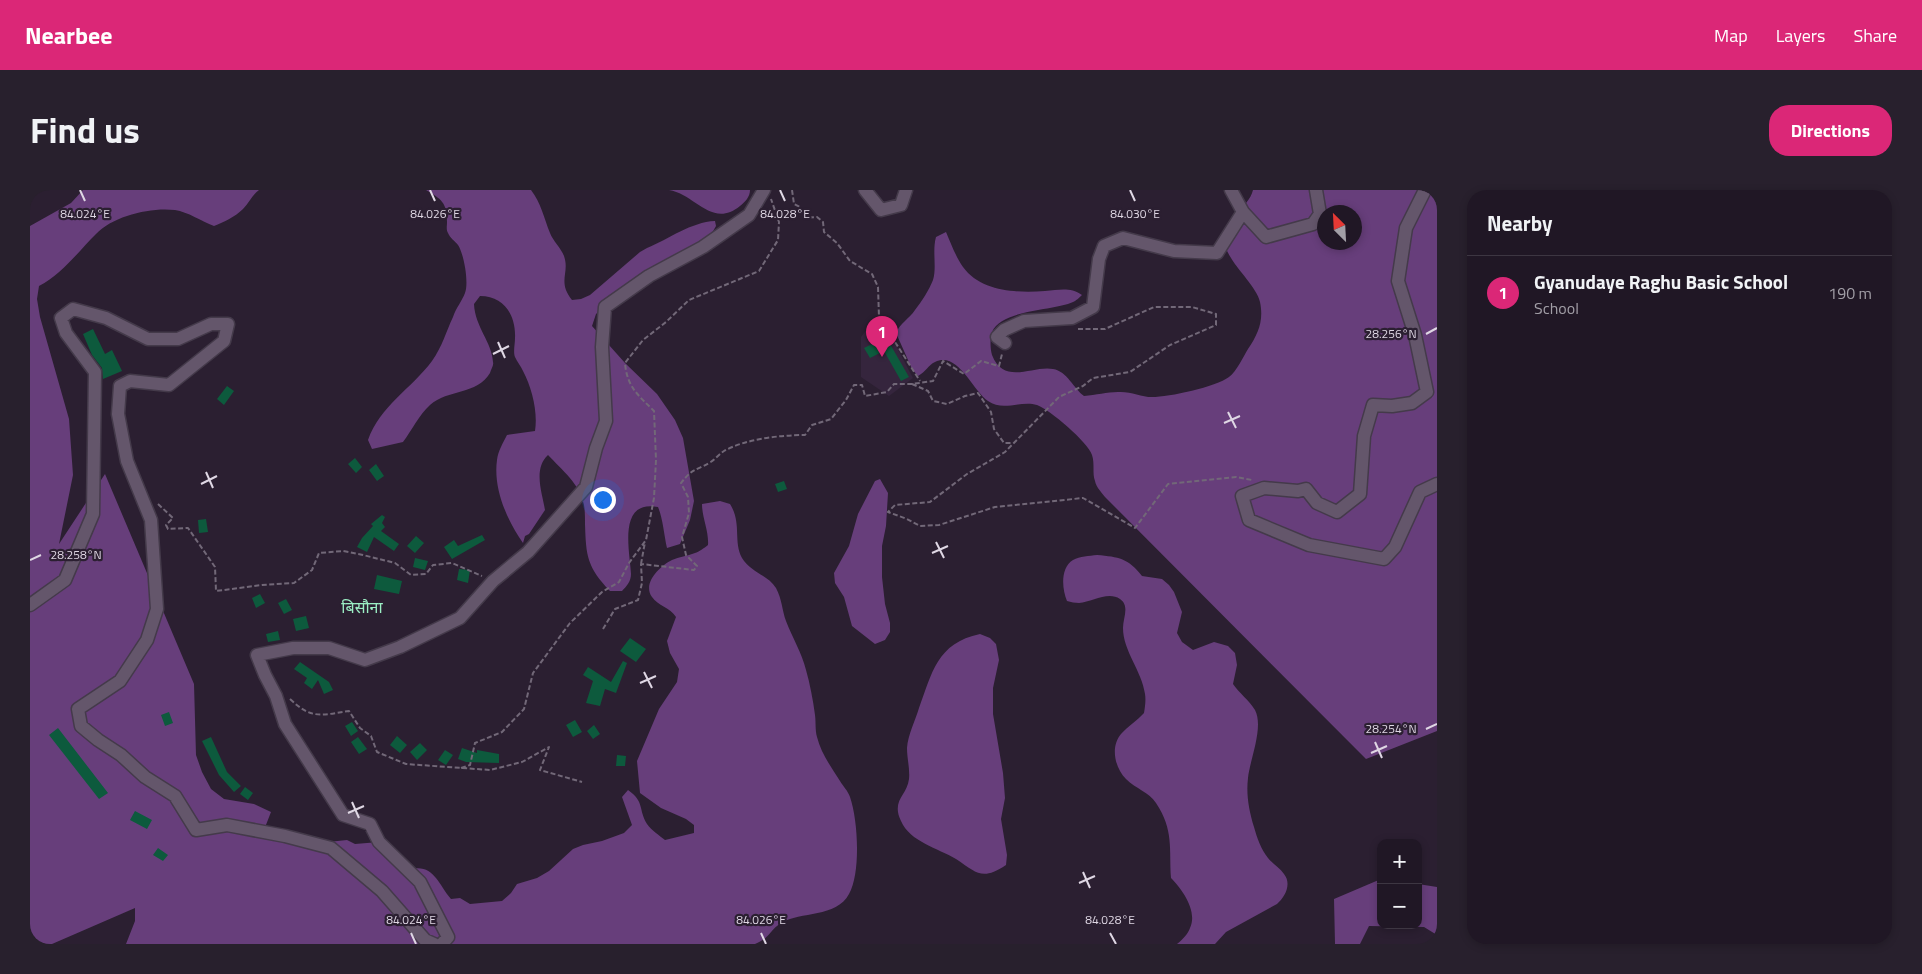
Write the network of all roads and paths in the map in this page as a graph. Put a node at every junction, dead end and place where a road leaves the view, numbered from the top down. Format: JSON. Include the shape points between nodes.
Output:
{"nodes":[{"id":1,"x":792,"y":190,"type":"edge"},
{"id":2,"x":865,"y":190,"type":"edge"},
{"id":3,"x":906,"y":190,"type":"edge"},
{"id":4,"x":1232,"y":190,"type":"edge"},
{"id":5,"x":1316,"y":190,"type":"edge"},
{"id":6,"x":1425,"y":190,"type":"edge"},
{"id":7,"x":767,"y":194,"type":"edge"},
{"id":8,"x":1243,"y":212,"type":"junction"},
{"id":9,"x":1070,"y":328,"type":"dead end"},
{"id":10,"x":1005,"y":343,"type":"joint"},
{"id":11,"x":921,"y":382,"type":"junction"},
{"id":12,"x":912,"y":384,"type":"junction"},
{"id":13,"x":1014,"y":443,"type":"junction"},
{"id":14,"x":1254,"y":480,"type":"dead end"},
{"id":15,"x":1437,"y":484,"type":"edge"},
{"id":16,"x":156,"y":502,"type":"dead end"},
{"id":17,"x":646,"y":540,"type":"junction"},
{"id":18,"x":641,"y":564,"type":"junction"},
{"id":19,"x":493,"y":581,"type":"junction"},
{"id":20,"x":30,"y":605,"type":"edge"},
{"id":21,"x":603,"y":629,"type":"dead end"},
{"id":22,"x":284,"y":694,"type":"dead end"},
{"id":23,"x":461,"y":768,"type":"junction"},
{"id":24,"x":582,"y":782,"type":"dead end"},
{"id":25,"x":434,"y":944,"type":"edge"},
{"id":26,"x":442,"y":944,"type":"edge"}],
"edges":[{"from":1,"to":11,"type":"path","via":[[794,204],[800,207],[804,218],[817,217],[823,222],[824,232],[837,243],[850,262],[872,274],[878,287],[879,318]]},
{"from":2,"to":3,"type":"street","via":[[882,210],[901,205]]},
{"from":4,"to":8,"type":"street"},
{"from":5,"to":8,"type":"street","via":[[1320,214],[1313,224],[1266,237]]},
{"from":6,"to":15,"type":"street","via":[[1406,228],[1398,281],[1415,335],[1427,392],[1412,404],[1373,406],[1364,436],[1360,494],[1337,512],[1317,503],[1306,489],[1264,488],[1242,496],[1249,520],[1309,545],[1384,559],[1394,547],[1420,492]]},
{"from":7,"to":17,"type":"path","via":[[778,222],[778,240],[759,272],[689,300],[643,340],[625,363],[626,378],[635,393],[654,411],[654,498]]},
{"from":7,"to":19,"type":"street","via":[[749,215],[703,247],[649,276],[604,307],[602,347],[606,421],[586,487],[528,552]]},
{"from":8,"to":10,"type":"street","via":[[1217,253],[1174,251],[1123,238],[1104,246],[1099,259],[1093,306],[1072,318],[1024,321],[997,337]]},
{"from":9,"to":13,"type":"path","via":[[1105,329],[1154,307],[1192,307],[1216,314],[1216,325],[1170,346],[1130,372],[1093,378],[1059,397]]},
{"from":10,"to":11,"type":"path","via":[[998,366],[981,361],[964,374],[943,361],[933,381]]},
{"from":11,"to":12,"type":"path"},
{"from":12,"to":13,"type":"path","via":[[928,391],[933,400],[947,404],[978,393],[991,412],[994,429],[1004,443]]},
{"from":12,"to":18,"type":"path","via":[[894,384],[887,392],[865,396],[862,386],[854,385],[831,419],[812,424],[805,435],[756,440],[724,451],[710,463],[692,470],[681,483],[688,497],[689,513],[682,537],[686,555],[697,566],[694,570]]},
{"from":13,"to":14,"type":"path","via":[[930,502],[895,505],[888,512],[920,526],[939,525],[995,507],[1083,498],[1135,528],[1168,484],[1236,478]]},
{"from":16,"to":19,"type":"path","via":[[173,518],[166,525],[168,529],[188,528],[209,557],[215,567],[216,591],[294,583],[312,570],[319,553],[343,551],[395,563],[411,575],[420,576],[433,566],[452,562]]},
{"from":17,"to":18,"type":"path"},
{"from":17,"to":23,"type":"path","via":[[619,582],[602,592],[570,623],[533,673],[524,709],[502,732],[474,743],[470,765]]},
{"from":18,"to":21,"type":"path","via":[[642,583],[638,600],[615,609]]},
{"from":19,"to":26,"type":"street","via":[[460,618],[365,660],[329,648],[293,648],[257,655],[285,724],[343,815],[370,824],[379,842],[420,882],[448,937]]},
{"from":20,"to":25,"type":"street","via":[[65,580],[93,514],[95,372],[66,333],[61,318],[73,309],[106,318],[148,339],[178,339],[211,324],[228,324],[224,341],[168,385],[130,381],[120,386],[118,414],[127,461],[151,520],[157,609],[147,640],[120,681],[78,709],[81,726],[175,796],[196,830],[227,825],[331,848],[382,891],[425,940]]},
{"from":22,"to":23,"type":"path","via":[[297,706],[316,716],[349,711],[360,728],[371,736],[377,752],[406,764]]},
{"from":23,"to":24,"type":"path","via":[[490,770],[522,762],[549,747],[540,770]]}]}
